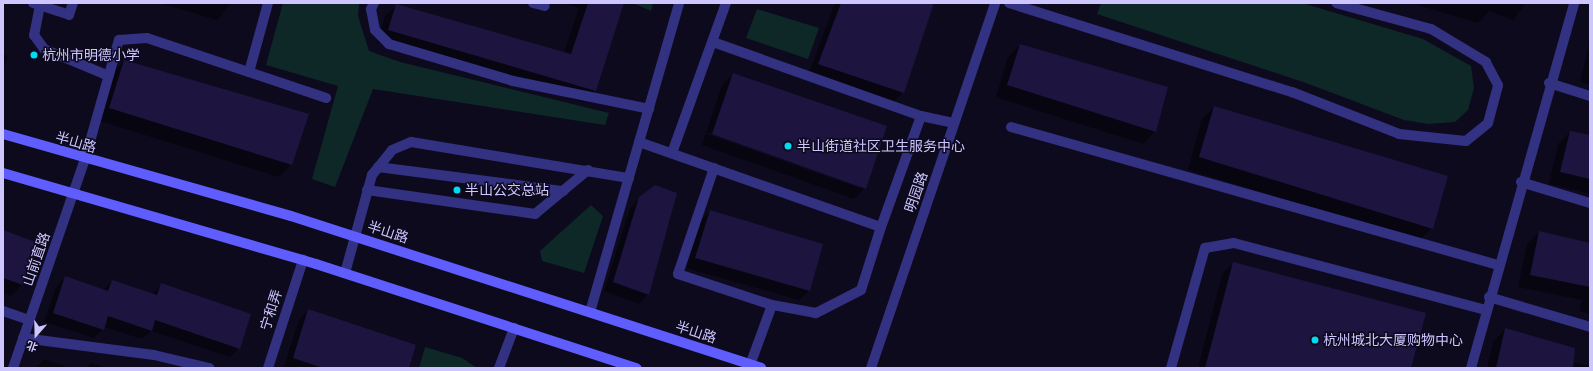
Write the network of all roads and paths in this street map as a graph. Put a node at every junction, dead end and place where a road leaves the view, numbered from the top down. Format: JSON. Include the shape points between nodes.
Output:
{"nodes":[{"id":1,"x":73,"y":3,"type":"edge"},
{"id":2,"x":268,"y":3,"type":"edge"},
{"id":3,"x":374,"y":3,"type":"edge"},
{"id":4,"x":533,"y":3,"type":"edge"},
{"id":5,"x":680,"y":3,"type":"edge"},
{"id":6,"x":726,"y":3,"type":"edge"},
{"id":7,"x":995,"y":3,"type":"edge"},
{"id":8,"x":1009,"y":3,"type":"edge"},
{"id":9,"x":1336,"y":3,"type":"edge"},
{"id":10,"x":1574,"y":3,"type":"edge"},
{"id":11,"x":36,"y":4,"type":"edge"},
{"id":12,"x":545,"y":6,"type":"dead end"},
{"id":13,"x":713,"y":42,"type":"junction"},
{"id":14,"x":249,"y":72,"type":"junction"},
{"id":15,"x":109,"y":76,"type":"junction"},
{"id":16,"x":1549,"y":83,"type":"junction"},
{"id":17,"x":1590,"y":96,"type":"edge"},
{"id":18,"x":326,"y":98,"type":"dead end"},
{"id":19,"x":649,"y":109,"type":"junction"},
{"id":20,"x":922,"y":116,"type":"junction"},
{"id":21,"x":954,"y":123,"type":"junction"},
{"id":22,"x":1011,"y":127,"type":"dead end"},
{"id":23,"x":3,"y":134,"type":"edge"},
{"id":24,"x":639,"y":142,"type":"junction"},
{"id":25,"x":672,"y":153,"type":"junction"},
{"id":26,"x":85,"y":158,"type":"junction"},
{"id":27,"x":378,"y":166,"type":"junction"},
{"id":28,"x":714,"y":168,"type":"junction"},
{"id":29,"x":588,"y":170,"type":"junction"},
{"id":30,"x":3,"y":173,"type":"edge"},
{"id":31,"x":629,"y":178,"type":"junction"},
{"id":32,"x":1521,"y":182,"type":"junction"},
{"id":33,"x":368,"y":190,"type":"junction"},
{"id":34,"x":563,"y":191,"type":"junction"},
{"id":35,"x":73,"y":195,"type":"junction"},
{"id":36,"x":1590,"y":203,"type":"edge"},
{"id":37,"x":881,"y":227,"type":"junction"},
{"id":38,"x":354,"y":236,"type":"junction"},
{"id":39,"x":303,"y":260,"type":"junction"},
{"id":40,"x":1498,"y":265,"type":"junction"},
{"id":41,"x":345,"y":273,"type":"junction"},
{"id":42,"x":1489,"y":297,"type":"junction"},
{"id":43,"x":772,"y":305,"type":"junction"},
{"id":44,"x":1486,"y":310,"type":"junction"},
{"id":45,"x":3,"y":311,"type":"edge"},
{"id":46,"x":590,"y":312,"type":"junction"},
{"id":47,"x":29,"y":320,"type":"junction"},
{"id":48,"x":1590,"y":327,"type":"edge"},
{"id":49,"x":514,"y":328,"type":"junction"},
{"id":50,"x":23,"y":338,"type":"junction"},
{"id":51,"x":750,"y":365,"type":"junction"},
{"id":52,"x":13,"y":368,"type":"edge"},
{"id":53,"x":209,"y":368,"type":"edge"},
{"id":54,"x":268,"y":368,"type":"edge"},
{"id":55,"x":499,"y":368,"type":"edge"},
{"id":56,"x":637,"y":368,"type":"edge"},
{"id":57,"x":761,"y":368,"type":"edge"},
{"id":58,"x":871,"y":368,"type":"edge"},
{"id":59,"x":1170,"y":368,"type":"edge"},
{"id":60,"x":1471,"y":368,"type":"edge"}],
"edges":[{"from":1,"to":11,"type":"street","via":[[69,15]]},
{"from":2,"to":14,"type":"street"},
{"from":3,"to":19,"type":"street","via":[[371,10],[375,30],[389,44],[513,81]]},
{"from":4,"to":12,"type":"street"},
{"from":5,"to":19,"type":"street"},
{"from":6,"to":13,"type":"street"},
{"from":7,"to":21,"type":"street","name":"明园路"},
{"from":8,"to":9,"type":"street","via":[[1292,92],[1400,134],[1466,141],[1488,123],[1498,85],[1486,62],[1431,29]]},
{"from":10,"to":16,"type":"street"},
{"from":11,"to":15,"type":"street","via":[[34,35],[44,49]]},
{"from":13,"to":20,"type":"street"},
{"from":13,"to":25,"type":"street"},
{"from":14,"to":15,"type":"street","name":"山前直路","via":[[147,38],[119,40]]},
{"from":14,"to":18,"type":"street"},
{"from":15,"to":26,"type":"street","name":"山前直路"},
{"from":16,"to":17,"type":"street"},
{"from":16,"to":32,"type":"street"},
{"from":19,"to":24,"type":"street"},
{"from":20,"to":21,"type":"street"},
{"from":20,"to":37,"type":"street"},
{"from":21,"to":58,"type":"street","name":"明园路"},
{"from":22,"to":40,"type":"street"},
{"from":23,"to":26,"type":"main road","name":"半山路"},
{"from":24,"to":25,"type":"street"},
{"from":24,"to":31,"type":"street"},
{"from":25,"to":28,"type":"street"},
{"from":26,"to":35,"type":"street","name":"山前直路"},
{"from":26,"to":38,"type":"main road","name":"半山路"},
{"from":27,"to":29,"type":"street","via":[[392,150],[411,142]]},
{"from":27,"to":33,"type":"street"},
{"from":27,"to":34,"type":"street"},
{"from":28,"to":37,"type":"street"},
{"from":28,"to":43,"type":"street","via":[[678,274]]},
{"from":29,"to":31,"type":"street"},
{"from":29,"to":34,"type":"street"},
{"from":30,"to":35,"type":"main road"},
{"from":31,"to":46,"type":"street"},
{"from":32,"to":36,"type":"street"},
{"from":32,"to":40,"type":"street"},
{"from":33,"to":34,"type":"street","via":[[534,214]]},
{"from":33,"to":38,"type":"street"},
{"from":35,"to":39,"type":"main road"},
{"from":35,"to":47,"type":"street","name":"山前直路"},
{"from":37,"to":43,"type":"street","via":[[861,290],[816,313]]},
{"from":38,"to":41,"type":"street"},
{"from":38,"to":46,"type":"main road","name":"半山路"},
{"from":39,"to":41,"type":"main road"},
{"from":39,"to":54,"type":"street","name":"宁和弄"},
{"from":40,"to":42,"type":"street"},
{"from":41,"to":49,"type":"main road"},
{"from":42,"to":44,"type":"street"},
{"from":42,"to":48,"type":"street"},
{"from":43,"to":51,"type":"street"},
{"from":44,"to":59,"type":"street","via":[[1234,243],[1205,248]]},
{"from":44,"to":60,"type":"street"},
{"from":45,"to":47,"type":"street"},
{"from":46,"to":51,"type":"main road","name":"半山路"},
{"from":47,"to":50,"type":"street","name":"山前直路"},
{"from":49,"to":55,"type":"street"},
{"from":49,"to":56,"type":"main road"},
{"from":50,"to":52,"type":"street","name":"山前直路"},
{"from":50,"to":53,"type":"street","via":[[154,355]]},
{"from":51,"to":57,"type":"main road","name":"半山路"}]}
